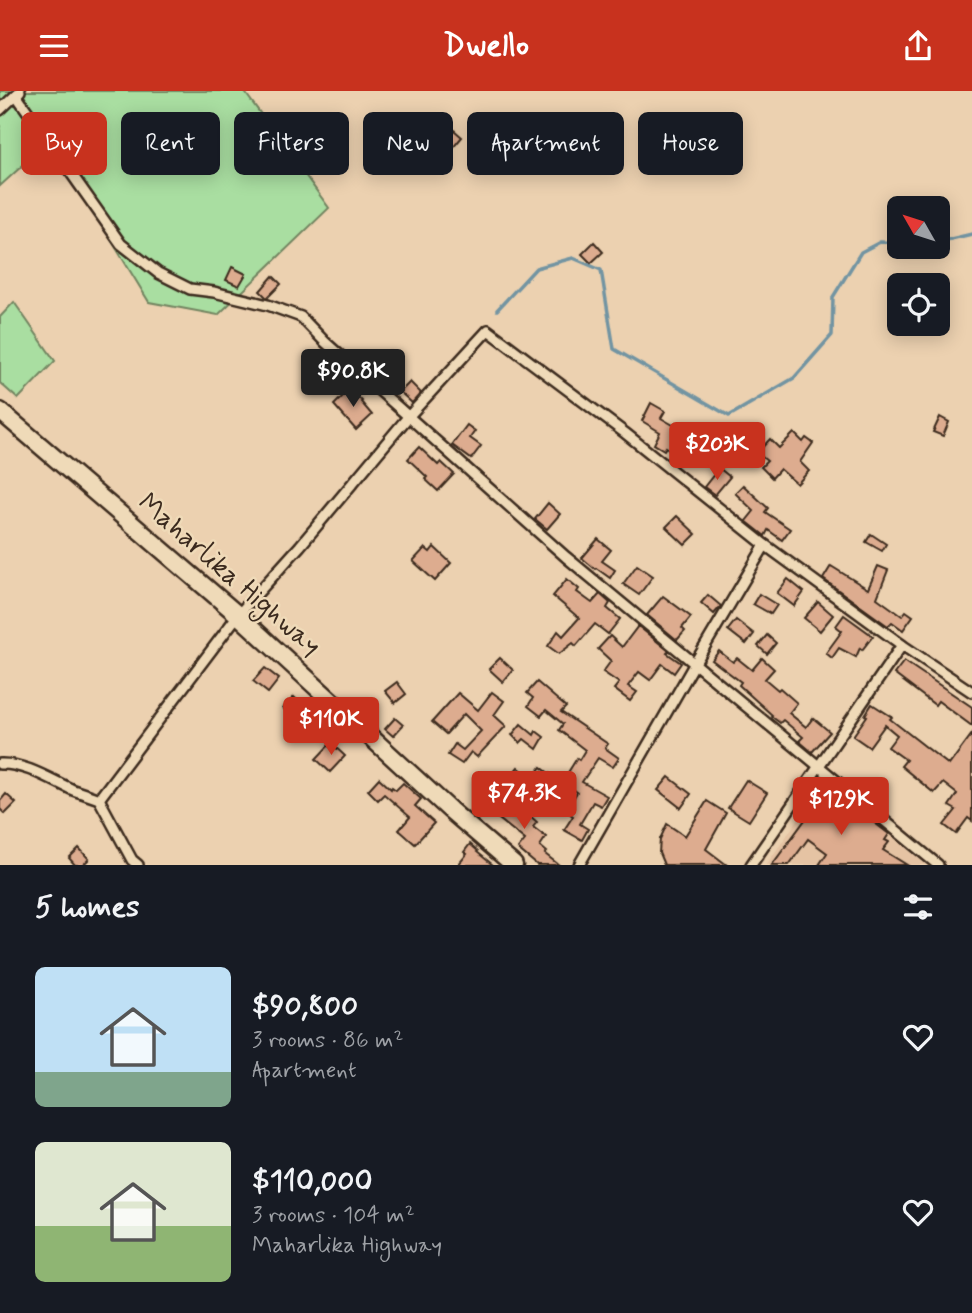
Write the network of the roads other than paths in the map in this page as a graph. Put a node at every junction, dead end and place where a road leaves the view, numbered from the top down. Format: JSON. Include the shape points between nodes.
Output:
{"nodes":[{"id":1,"x":18,"y":93,"type":"edge"},
{"id":2,"x":0,"y":110,"type":"edge"},
{"id":3,"x":0,"y":411,"type":"edge"},
{"id":4,"x":408,"y":417,"type":"junction"},
{"id":5,"x":765,"y":545,"type":"junction"},
{"id":6,"x":237,"y":615,"type":"junction"},
{"id":7,"x":902,"y":645,"type":"junction"},
{"id":8,"x":695,"y":663,"type":"junction"},
{"id":9,"x":972,"y":692,"type":"edge"},
{"id":10,"x":0,"y":764,"type":"edge"},
{"id":11,"x":820,"y":766,"type":"junction"},
{"id":12,"x":99,"y":799,"type":"junction"},
{"id":13,"x":138,"y":865,"type":"edge"},
{"id":14,"x":514,"y":865,"type":"edge"},
{"id":15,"x":579,"y":865,"type":"edge"},
{"id":16,"x":751,"y":865,"type":"edge"},
{"id":17,"x":938,"y":865,"type":"edge"}],
"edges":[{"from":1,"to":2,"type":"street"},
{"from":1,"to":4,"type":"street","via":[[121,244],[158,273],[190,289],[257,302],[301,317]]},
{"from":3,"to":6,"type":"highway","name":"Maharlika Highway"},
{"from":4,"to":5,"type":"street","via":[[488,330]]},
{"from":4,"to":6,"type":"street"},
{"from":4,"to":8,"type":"street"},
{"from":5,"to":7,"type":"street"},
{"from":5,"to":8,"type":"street"},
{"from":6,"to":12,"type":"street"},
{"from":6,"to":14,"type":"highway","name":"Maharlika Highway"},
{"from":7,"to":9,"type":"street"},
{"from":7,"to":11,"type":"street"},
{"from":8,"to":11,"type":"street"},
{"from":8,"to":15,"type":"street"},
{"from":10,"to":12,"type":"street","via":[[38,773]]},
{"from":11,"to":16,"type":"street"},
{"from":11,"to":17,"type":"street"},
{"from":12,"to":13,"type":"street"}]}
